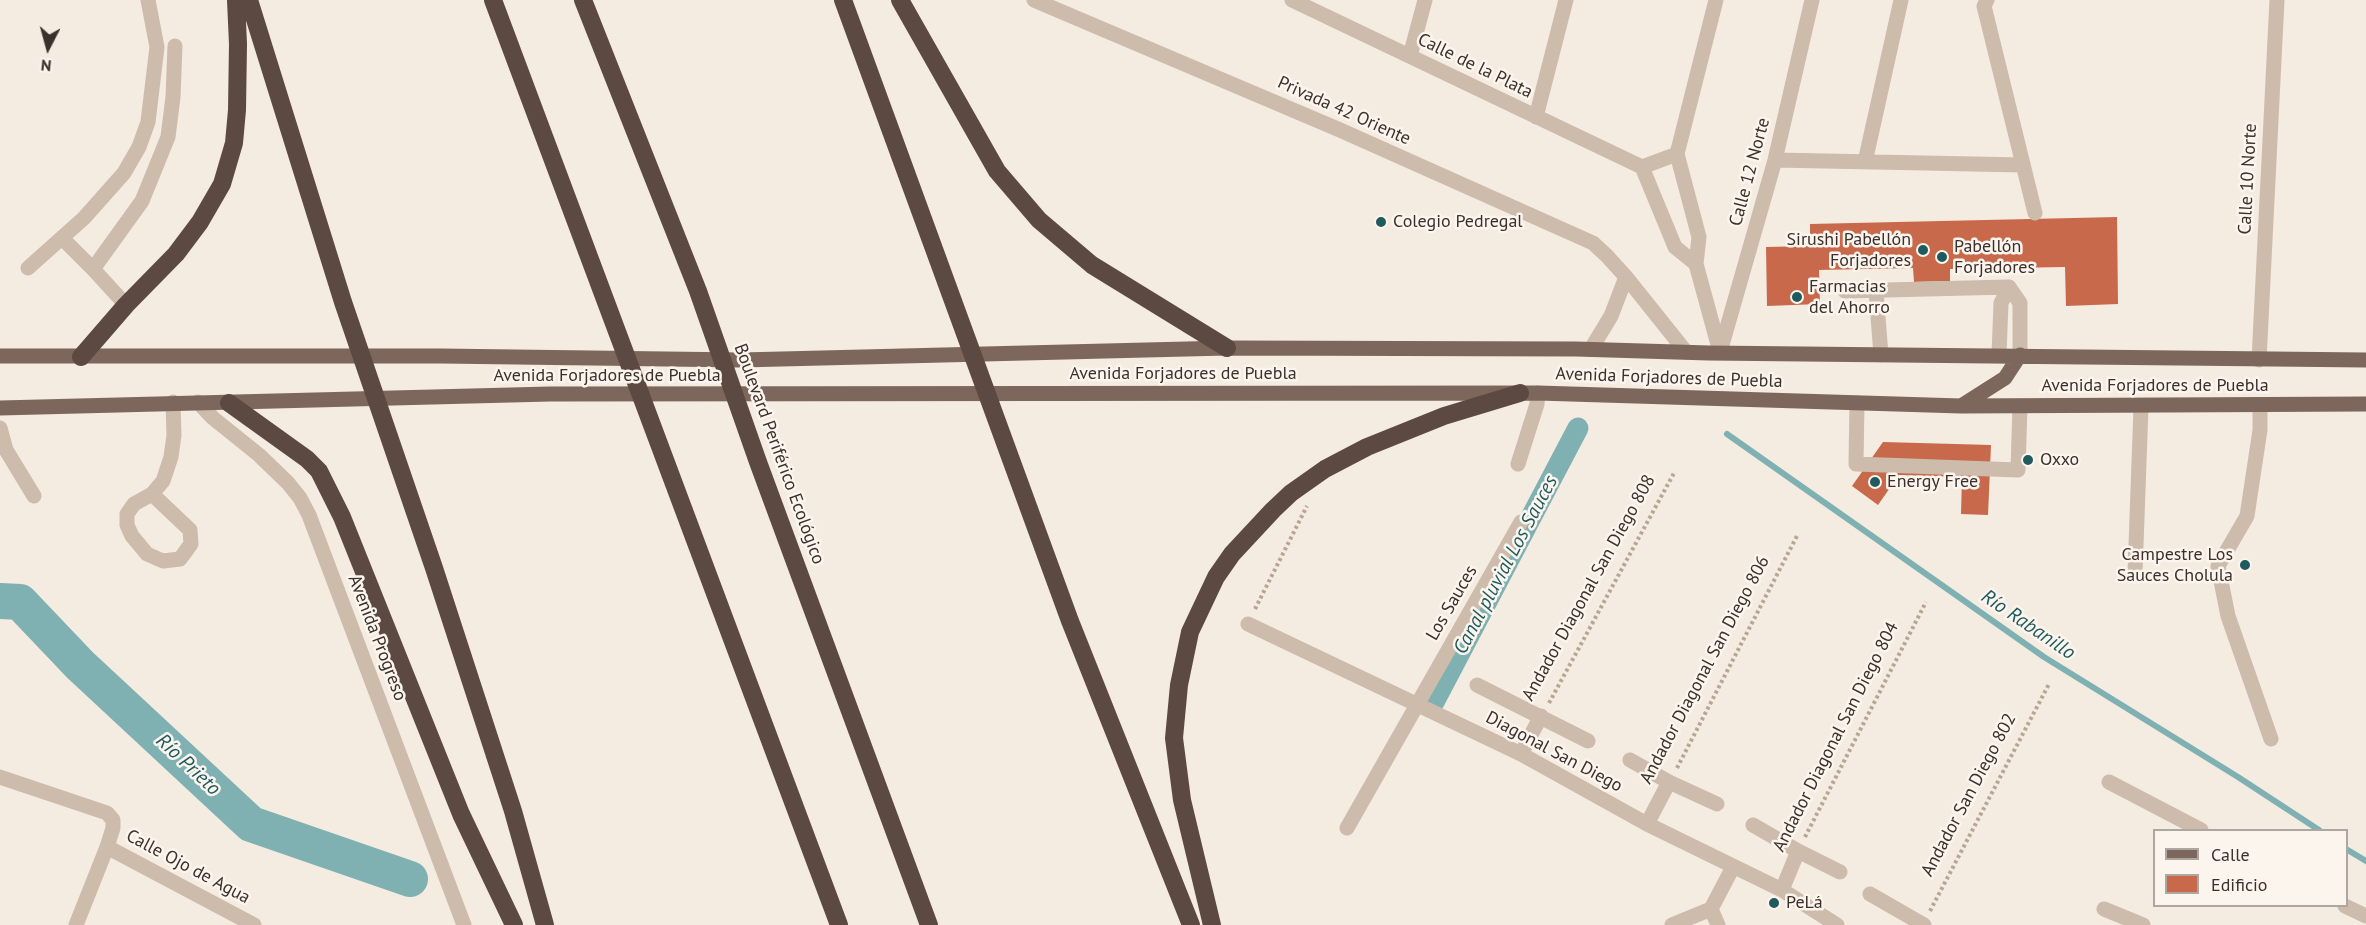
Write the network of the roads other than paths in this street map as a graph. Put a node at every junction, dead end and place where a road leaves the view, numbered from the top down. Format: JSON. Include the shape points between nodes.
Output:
{"nodes":[{"id":1,"x":148,"y":0,"type":"edge"},
{"id":2,"x":236,"y":0,"type":"edge"},
{"id":3,"x":249,"y":0,"type":"edge"},
{"id":4,"x":493,"y":0,"type":"edge"},
{"id":5,"x":583,"y":0,"type":"edge"},
{"id":6,"x":843,"y":0,"type":"edge"},
{"id":7,"x":900,"y":0,"type":"edge"},
{"id":8,"x":1034,"y":0,"type":"edge"},
{"id":9,"x":1292,"y":0,"type":"edge"},
{"id":10,"x":1425,"y":0,"type":"edge"},
{"id":11,"x":1566,"y":0,"type":"edge"},
{"id":12,"x":1716,"y":0,"type":"edge"},
{"id":13,"x":1812,"y":0,"type":"edge"},
{"id":14,"x":1901,"y":0,"type":"edge"},
{"id":15,"x":1987,"y":0,"type":"edge"},
{"id":16,"x":2277,"y":0,"type":"edge"},
{"id":17,"x":175,"y":46,"type":"dead end"},
{"id":18,"x":1410,"y":56,"type":"junction"},
{"id":19,"x":1536,"y":117,"type":"junction"},
{"id":20,"x":1677,"y":154,"type":"junction"},
{"id":21,"x":1775,"y":160,"type":"junction"},
{"id":22,"x":1865,"y":162,"type":"junction"},
{"id":23,"x":2023,"y":165,"type":"junction"},
{"id":24,"x":1642,"y":167,"type":"junction"},
{"id":25,"x":2035,"y":213,"type":"dead end"},
{"id":26,"x":63,"y":239,"type":"junction"},
{"id":27,"x":1696,"y":264,"type":"junction"},
{"id":28,"x":28,"y":268,"type":"dead end"},
{"id":29,"x":93,"y":270,"type":"junction"},
{"id":30,"x":1626,"y":277,"type":"junction"},
{"id":31,"x":2009,"y":287,"type":"junction"},
{"id":32,"x":1845,"y":291,"type":"dead end"},
{"id":33,"x":1875,"y":291,"type":"junction"},
{"id":34,"x":126,"y":305,"type":"junction"},
{"id":35,"x":1227,"y":348,"type":"junction"},
{"id":36,"x":1591,"y":350,"type":"junction"},
{"id":37,"x":1686,"y":352,"type":"junction"},
{"id":38,"x":1720,"y":352,"type":"junction"},
{"id":39,"x":1999,"y":354,"type":"junction"},
{"id":40,"x":1881,"y":355,"type":"junction"},
{"id":41,"x":2020,"y":355,"type":"junction"},
{"id":42,"x":0,"y":356,"type":"edge"},
{"id":43,"x":81,"y":357,"type":"junction"},
{"id":44,"x":2259,"y":360,"type":"junction"},
{"id":45,"x":2366,"y":360,"type":"edge"},
{"id":46,"x":1529,"y":393,"type":"junction"},
{"id":47,"x":173,"y":402,"type":"junction"},
{"id":48,"x":198,"y":402,"type":"junction"},
{"id":49,"x":1857,"y":402,"type":"junction"},
{"id":50,"x":229,"y":403,"type":"junction"},
{"id":51,"x":2366,"y":404,"type":"edge"},
{"id":52,"x":2260,"y":405,"type":"junction"},
{"id":53,"x":1961,"y":406,"type":"junction"},
{"id":54,"x":2020,"y":406,"type":"junction"},
{"id":55,"x":2141,"y":407,"type":"junction"},
{"id":56,"x":0,"y":408,"type":"edge"},
{"id":57,"x":0,"y":428,"type":"edge"},
{"id":58,"x":1518,"y":464,"type":"dead end"},
{"id":59,"x":152,"y":494,"type":"junction"},
{"id":60,"x":34,"y":496,"type":"dead end"},
{"id":61,"x":1521,"y":522,"type":"dead end"},
{"id":62,"x":2135,"y":573,"type":"dead end"},
{"id":63,"x":1248,"y":624,"type":"road end"},
{"id":64,"x":1477,"y":685,"type":"dead end"},
{"id":65,"x":1417,"y":704,"type":"junction"},
{"id":66,"x":1541,"y":716,"type":"junction"},
{"id":67,"x":2271,"y":740,"type":"dead end"},
{"id":68,"x":1588,"y":741,"type":"dead end"},
{"id":69,"x":1521,"y":754,"type":"junction"},
{"id":70,"x":1630,"y":759,"type":"dead end"},
{"id":71,"x":0,"y":777,"type":"edge"},
{"id":72,"x":1669,"y":782,"type":"junction"},
{"id":73,"x":2109,"y":782,"type":"dead end"},
{"id":74,"x":1718,"y":804,"type":"dead end"},
{"id":75,"x":1647,"y":824,"type":"junction"},
{"id":76,"x":1753,"y":825,"type":"dead end"},
{"id":77,"x":1347,"y":828,"type":"dead end"},
{"id":78,"x":2197,"y":829,"type":"edge"},
{"id":79,"x":107,"y":847,"type":"junction"},
{"id":80,"x":1798,"y":851,"type":"junction"},
{"id":81,"x":1733,"y":867,"type":"junction"},
{"id":82,"x":1840,"y":872,"type":"dead end"},
{"id":83,"x":1782,"y":890,"type":"junction"},
{"id":84,"x":1870,"y":894,"type":"dead end"},
{"id":85,"x":2347,"y":907,"type":"edge"},
{"id":86,"x":1711,"y":909,"type":"junction"},
{"id":87,"x":2104,"y":909,"type":"dead end"},
{"id":88,"x":2366,"y":916,"type":"edge"},
{"id":89,"x":76,"y":925,"type":"edge"},
{"id":90,"x":255,"y":925,"type":"edge"},
{"id":91,"x":464,"y":925,"type":"edge"},
{"id":92,"x":514,"y":925,"type":"edge"},
{"id":93,"x":545,"y":925,"type":"edge"},
{"id":94,"x":839,"y":925,"type":"edge"},
{"id":95,"x":929,"y":925,"type":"edge"},
{"id":96,"x":1191,"y":925,"type":"edge"},
{"id":97,"x":1212,"y":925,"type":"edge"},
{"id":98,"x":1672,"y":925,"type":"edge"},
{"id":99,"x":1718,"y":925,"type":"edge"},
{"id":100,"x":1837,"y":925,"type":"edge"},
{"id":101,"x":1923,"y":925,"type":"edge"},
{"id":102,"x":2143,"y":925,"type":"edge"}],
"edges":[{"from":1,"to":26,"type":"street","via":[[157,47],[153,91],[139,147],[124,173]]},
{"from":2,"to":34,"type":"highway","via":[[237,110],[234,143],[222,184],[183,245]]},
{"from":3,"to":93,"type":"highway","via":[[343,302],[513,811]]},
{"from":4,"to":94,"type":"highway"},
{"from":5,"to":95,"type":"highway","name":"Boulevard Periférico Ecológico","via":[[698,291]]},
{"from":6,"to":96,"type":"highway","via":[[1070,621]]},
{"from":7,"to":35,"type":"highway","via":[[997,171],[1039,220],[1092,265]]},
{"from":8,"to":30,"type":"street","name":"Privada 42 Oriente","via":[[1593,243]]},
{"from":9,"to":18,"type":"street","name":"Calle de la Plata"},
{"from":10,"to":18,"type":"street"},
{"from":11,"to":19,"type":"street"},
{"from":12,"to":20,"type":"street"},
{"from":13,"to":21,"type":"street","name":"Calle 12 Norte"},
{"from":14,"to":22,"type":"street"},
{"from":15,"to":23,"type":"street","via":[[1984,6]]},
{"from":16,"to":44,"type":"street","name":"Calle 10 Norte"},
{"from":17,"to":29,"type":"street","via":[[168,137],[142,201]]},
{"from":18,"to":19,"type":"street","name":"Calle de la Plata"},
{"from":19,"to":24,"type":"street","name":"Calle de la Plata"},
{"from":20,"to":24,"type":"street"},
{"from":20,"to":27,"type":"street","via":[[1699,237]]},
{"from":21,"to":22,"type":"street"},
{"from":21,"to":38,"type":"street","name":"Calle 12 Norte"},
{"from":22,"to":23,"type":"street"},
{"from":23,"to":25,"type":"street"},
{"from":24,"to":27,"type":"street","via":[[1675,247]]},
{"from":26,"to":28,"type":"street"},
{"from":26,"to":29,"type":"street"},
{"from":27,"to":38,"type":"street"},
{"from":29,"to":34,"type":"street"},
{"from":30,"to":36,"type":"street","via":[[1611,316]]},
{"from":30,"to":37,"type":"street","name":"Privada 42 Oriente"},
{"from":31,"to":33,"type":"street"},
{"from":31,"to":39,"type":"street","via":[[2001,303]]},
{"from":31,"to":41,"type":"street","via":[[2020,303]]},
{"from":32,"to":33,"type":"street"},
{"from":33,"to":40,"type":"street"},
{"from":34,"to":43,"type":"highway"},
{"from":35,"to":36,"type":"main road","name":"Avenida Forjadores de Puebla"},
{"from":35,"to":43,"type":"main road","name":"Avenida Forjadores de Puebla","via":[[741,360]]},
{"from":36,"to":37,"type":"main road","name":"Avenida Forjadores de Puebla"},
{"from":37,"to":38,"type":"main road","name":"Avenida Forjadores de Puebla"},
{"from":38,"to":40,"type":"main road","name":"Avenida Forjadores de Puebla"},
{"from":39,"to":40,"type":"main road","name":"Avenida Forjadores de Puebla"},
{"from":39,"to":41,"type":"main road","name":"Avenida Forjadores de Puebla"},
{"from":41,"to":44,"type":"main road","name":"Avenida Forjadores de Puebla"},
{"from":41,"to":53,"type":"main road","via":[[2005,378]]},
{"from":42,"to":43,"type":"main road","name":"Avenida Forjadores de Puebla"},
{"from":44,"to":45,"type":"main road","name":"Avenida Forjadores de Puebla"},
{"from":46,"to":49,"type":"main road","name":"Avenida Forjadores de Puebla"},
{"from":46,"to":50,"type":"main road","name":"Avenida Forjadores de Puebla","via":[[550,394]]},
{"from":46,"to":58,"type":"street","via":[[1537,404]]},
{"from":46,"to":97,"type":"highway","via":[[1444,416],[1367,447],[1325,470],[1273,510],[1216,577],[1190,632],[1174,738],[1182,800]]},
{"from":47,"to":48,"type":"main road","name":"Avenida Forjadores de Puebla"},
{"from":47,"to":56,"type":"main road","name":"Avenida Forjadores de Puebla"},
{"from":47,"to":59,"type":"street","via":[[171,457],[163,480]]},
{"from":48,"to":50,"type":"main road","name":"Avenida Forjadores de Puebla"},
{"from":48,"to":91,"type":"street","name":"Avenida Progreso","via":[[288,483],[309,514]]},
{"from":49,"to":53,"type":"main road","name":"Avenida Forjadores de Puebla"},
{"from":49,"to":54,"type":"street","via":[[1856,464],[2018,470]]},
{"from":50,"to":92,"type":"highway","via":[[319,471],[342,517],[461,814]]},
{"from":51,"to":52,"type":"main road","name":"Avenida Forjadores de Puebla"},
{"from":52,"to":55,"type":"main road","name":"Avenida Forjadores de Puebla"},
{"from":52,"to":67,"type":"street","via":[[2247,516],[2218,566],[2228,616]]},
{"from":53,"to":54,"type":"main road","name":"Avenida Forjadores de Puebla"},
{"from":54,"to":55,"type":"main road","name":"Avenida Forjadores de Puebla"},
{"from":55,"to":62,"type":"street"},
{"from":57,"to":60,"type":"street","via":[[6,450]]},
{"from":59,"to":59,"type":"street","via":[[134,504],[127,514],[127,525],[147,554],[164,561],[180,559],[191,544],[190,530]]},
{"from":61,"to":65,"type":"street","name":"Los Sauces"},
{"from":63,"to":65,"type":"street","name":"Diagonal San Diego"},
{"from":64,"to":66,"type":"street"},
{"from":65,"to":69,"type":"street","name":"Diagonal San Diego"},
{"from":65,"to":77,"type":"street","name":"Los Sauces"},
{"from":66,"to":68,"type":"street"},
{"from":66,"to":69,"type":"street","name":"Andador Diagonal San Diego 808"},
{"from":69,"to":75,"type":"street","name":"Diagonal San Diego"},
{"from":70,"to":72,"type":"street"},
{"from":71,"to":79,"type":"street","name":"Calle Ojo de Agua","via":[[107,813],[113,828]]},
{"from":72,"to":74,"type":"street"},
{"from":72,"to":75,"type":"street","name":"Andador Diagonal San Diego 806"},
{"from":73,"to":78,"type":"street"},
{"from":75,"to":81,"type":"street","name":"Diagonal San Diego"},
{"from":76,"to":80,"type":"street"},
{"from":79,"to":89,"type":"street"},
{"from":79,"to":90,"type":"street","name":"Calle Ojo de Agua"},
{"from":80,"to":82,"type":"street"},
{"from":80,"to":83,"type":"street","name":"Andador Diagonal San Diego 804"},
{"from":81,"to":83,"type":"street","name":"Diagonal San Diego"},
{"from":81,"to":86,"type":"street"},
{"from":83,"to":100,"type":"street","name":"Diagonal San Diego"},
{"from":84,"to":101,"type":"street"},
{"from":85,"to":88,"type":"street"},
{"from":86,"to":98,"type":"street"},
{"from":86,"to":99,"type":"street"},
{"from":87,"to":102,"type":"street"}]}
